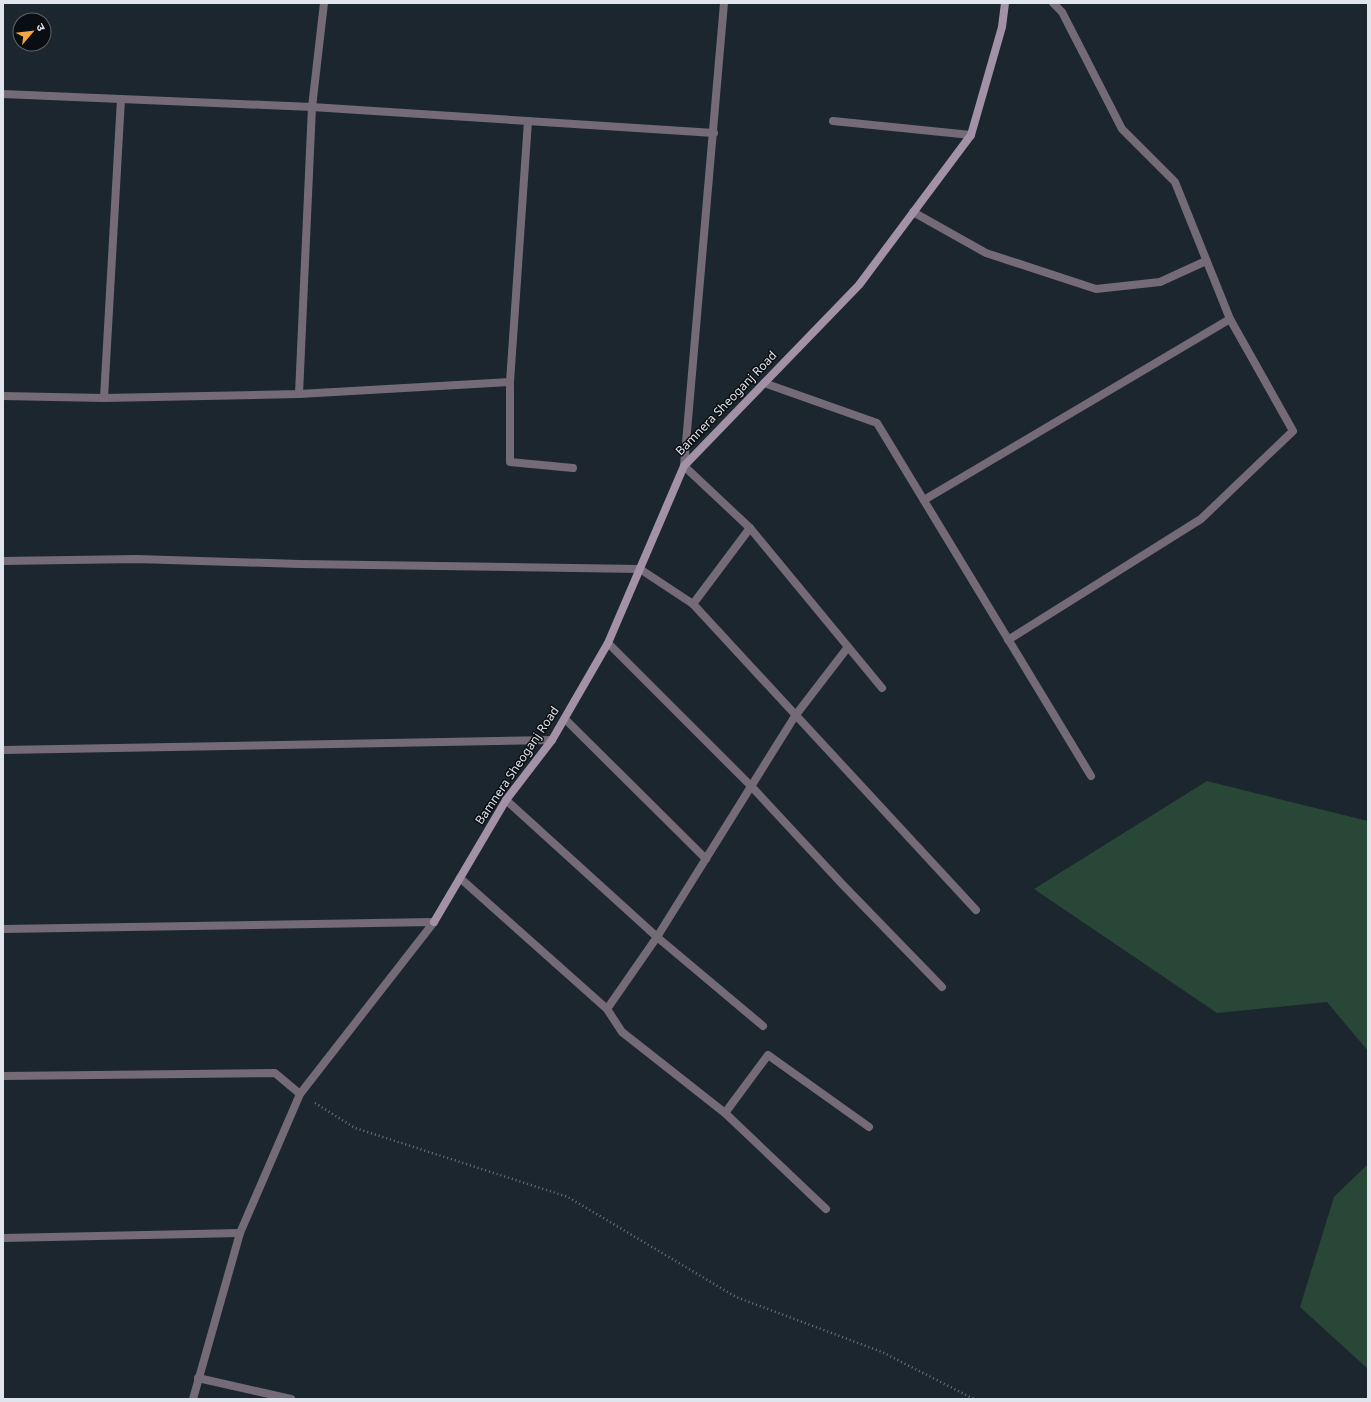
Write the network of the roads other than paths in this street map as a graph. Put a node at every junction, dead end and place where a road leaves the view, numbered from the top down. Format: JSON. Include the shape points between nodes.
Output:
{"nodes":[{"id":1,"x":324,"y":3,"type":"edge"},
{"id":2,"x":724,"y":3,"type":"edge"},
{"id":3,"x":1005,"y":3,"type":"edge"},
{"id":4,"x":1053,"y":3,"type":"edge"},
{"id":5,"x":3,"y":94,"type":"edge"},
{"id":6,"x":121,"y":99,"type":"junction"},
{"id":7,"x":312,"y":107,"type":"junction"},
{"id":8,"x":528,"y":121,"type":"junction"},
{"id":9,"x":832,"y":121,"type":"dead end"},
{"id":10,"x":714,"y":133,"type":"junction"},
{"id":11,"x":971,"y":135,"type":"junction"},
{"id":12,"x":913,"y":212,"type":"junction"},
{"id":13,"x":1206,"y":261,"type":"junction"},
{"id":14,"x":1230,"y":319,"type":"junction"},
{"id":15,"x":510,"y":382,"type":"junction"},
{"id":16,"x":764,"y":383,"type":"junction"},
{"id":17,"x":299,"y":394,"type":"junction"},
{"id":18,"x":3,"y":396,"type":"edge"},
{"id":19,"x":104,"y":398,"type":"junction"},
{"id":20,"x":684,"y":466,"type":"junction"},
{"id":21,"x":573,"y":468,"type":"dead end"},
{"id":22,"x":924,"y":500,"type":"junction"},
{"id":23,"x":750,"y":528,"type":"junction"},
{"id":24,"x":3,"y":561,"type":"edge"},
{"id":25,"x":640,"y":569,"type":"junction"},
{"id":26,"x":693,"y":604,"type":"junction"},
{"id":27,"x":1008,"y":640,"type":"junction"},
{"id":28,"x":608,"y":643,"type":"junction"},
{"id":29,"x":848,"y":647,"type":"junction"},
{"id":30,"x":882,"y":688,"type":"dead end"},
{"id":31,"x":795,"y":716,"type":"junction"},
{"id":32,"x":565,"y":719,"type":"junction"},
{"id":33,"x":552,"y":740,"type":"junction"},
{"id":34,"x":3,"y":750,"type":"edge"},
{"id":35,"x":1091,"y":776,"type":"dead end"},
{"id":36,"x":751,"y":786,"type":"junction"},
{"id":37,"x":506,"y":800,"type":"junction"},
{"id":38,"x":706,"y":859,"type":"junction"},
{"id":39,"x":460,"y":878,"type":"junction"},
{"id":40,"x":976,"y":910,"type":"dead end"},
{"id":41,"x":434,"y":922,"type":"junction"},
{"id":42,"x":3,"y":929,"type":"edge"},
{"id":43,"x":658,"y":937,"type":"junction"},
{"id":44,"x":942,"y":987,"type":"dead end"},
{"id":45,"x":607,"y":1009,"type":"junction"},
{"id":46,"x":764,"y":1026,"type":"dead end"},
{"id":47,"x":3,"y":1076,"type":"edge"},
{"id":48,"x":300,"y":1094,"type":"junction"},
{"id":49,"x":725,"y":1113,"type":"junction"},
{"id":50,"x":870,"y":1126,"type":"dead end"},
{"id":51,"x":826,"y":1209,"type":"dead end"},
{"id":52,"x":240,"y":1233,"type":"junction"},
{"id":53,"x":3,"y":1238,"type":"edge"},
{"id":54,"x":198,"y":1378,"type":"junction"},
{"id":55,"x":193,"y":1399,"type":"edge"},
{"id":56,"x":292,"y":1399,"type":"edge"}],
"edges":[{"from":1,"to":7,"type":"street"},
{"from":2,"to":10,"type":"street"},
{"from":3,"to":11,"type":"main road","name":"Bamnera Sheoganj Road","via":[[1002,27]]},
{"from":4,"to":13,"type":"street","via":[[1062,12],[1122,129],[1175,182]]},
{"from":5,"to":6,"type":"street"},
{"from":6,"to":7,"type":"street"},
{"from":6,"to":19,"type":"street"},
{"from":7,"to":8,"type":"street"},
{"from":7,"to":17,"type":"street"},
{"from":8,"to":10,"type":"street"},
{"from":8,"to":15,"type":"street"},
{"from":9,"to":11,"type":"street"},
{"from":10,"to":20,"type":"street"},
{"from":11,"to":12,"type":"main road","name":"Bamnera Sheoganj Road"},
{"from":12,"to":13,"type":"street","via":[[986,252],[1096,289],[1160,282]]},
{"from":12,"to":16,"type":"main road","name":"Bamnera Sheoganj Road","via":[[859,285]]},
{"from":13,"to":14,"type":"street"},
{"from":14,"to":22,"type":"street"},
{"from":14,"to":27,"type":"street","via":[[1293,431],[1201,519]]},
{"from":15,"to":17,"type":"street"},
{"from":15,"to":21,"type":"street","via":[[510,462]]},
{"from":16,"to":20,"type":"main road","name":"Bamnera Sheoganj Road"},
{"from":16,"to":22,"type":"street","via":[[878,423]]},
{"from":17,"to":19,"type":"street"},
{"from":18,"to":19,"type":"street"},
{"from":20,"to":23,"type":"street"},
{"from":20,"to":25,"type":"main road","name":"Bamnera Sheoganj Road"},
{"from":22,"to":27,"type":"street"},
{"from":23,"to":26,"type":"street"},
{"from":23,"to":29,"type":"street"},
{"from":24,"to":25,"type":"street","via":[[137,559]]},
{"from":25,"to":26,"type":"street"},
{"from":25,"to":28,"type":"main road","name":"Bamnera Sheoganj Road"},
{"from":26,"to":31,"type":"street"},
{"from":27,"to":35,"type":"street"},
{"from":28,"to":32,"type":"main road","name":"Bamnera Sheoganj Road"},
{"from":28,"to":36,"type":"street"},
{"from":29,"to":30,"type":"street"},
{"from":29,"to":31,"type":"street"},
{"from":31,"to":36,"type":"street"},
{"from":31,"to":40,"type":"street"},
{"from":32,"to":33,"type":"main road","name":"Bamnera Sheoganj Road"},
{"from":32,"to":38,"type":"street"},
{"from":33,"to":34,"type":"street"},
{"from":33,"to":37,"type":"main road","name":"Bamnera Sheoganj Road"},
{"from":36,"to":38,"type":"street"},
{"from":36,"to":44,"type":"street"},
{"from":37,"to":39,"type":"main road","name":"Bamnera Sheoganj Road"},
{"from":37,"to":43,"type":"street"},
{"from":38,"to":43,"type":"street"},
{"from":39,"to":41,"type":"main road","name":"Bamnera Sheoganj Road"},
{"from":39,"to":45,"type":"street"},
{"from":41,"to":42,"type":"street"},
{"from":41,"to":48,"type":"street"},
{"from":43,"to":45,"type":"street"},
{"from":43,"to":46,"type":"street"},
{"from":45,"to":49,"type":"street","via":[[622,1032]]},
{"from":47,"to":48,"type":"street","via":[[275,1073]]},
{"from":48,"to":52,"type":"street"},
{"from":49,"to":50,"type":"street","via":[[768,1055]]},
{"from":49,"to":51,"type":"street"},
{"from":52,"to":53,"type":"street"},
{"from":52,"to":54,"type":"street"},
{"from":54,"to":55,"type":"street"},
{"from":54,"to":56,"type":"street"}]}
